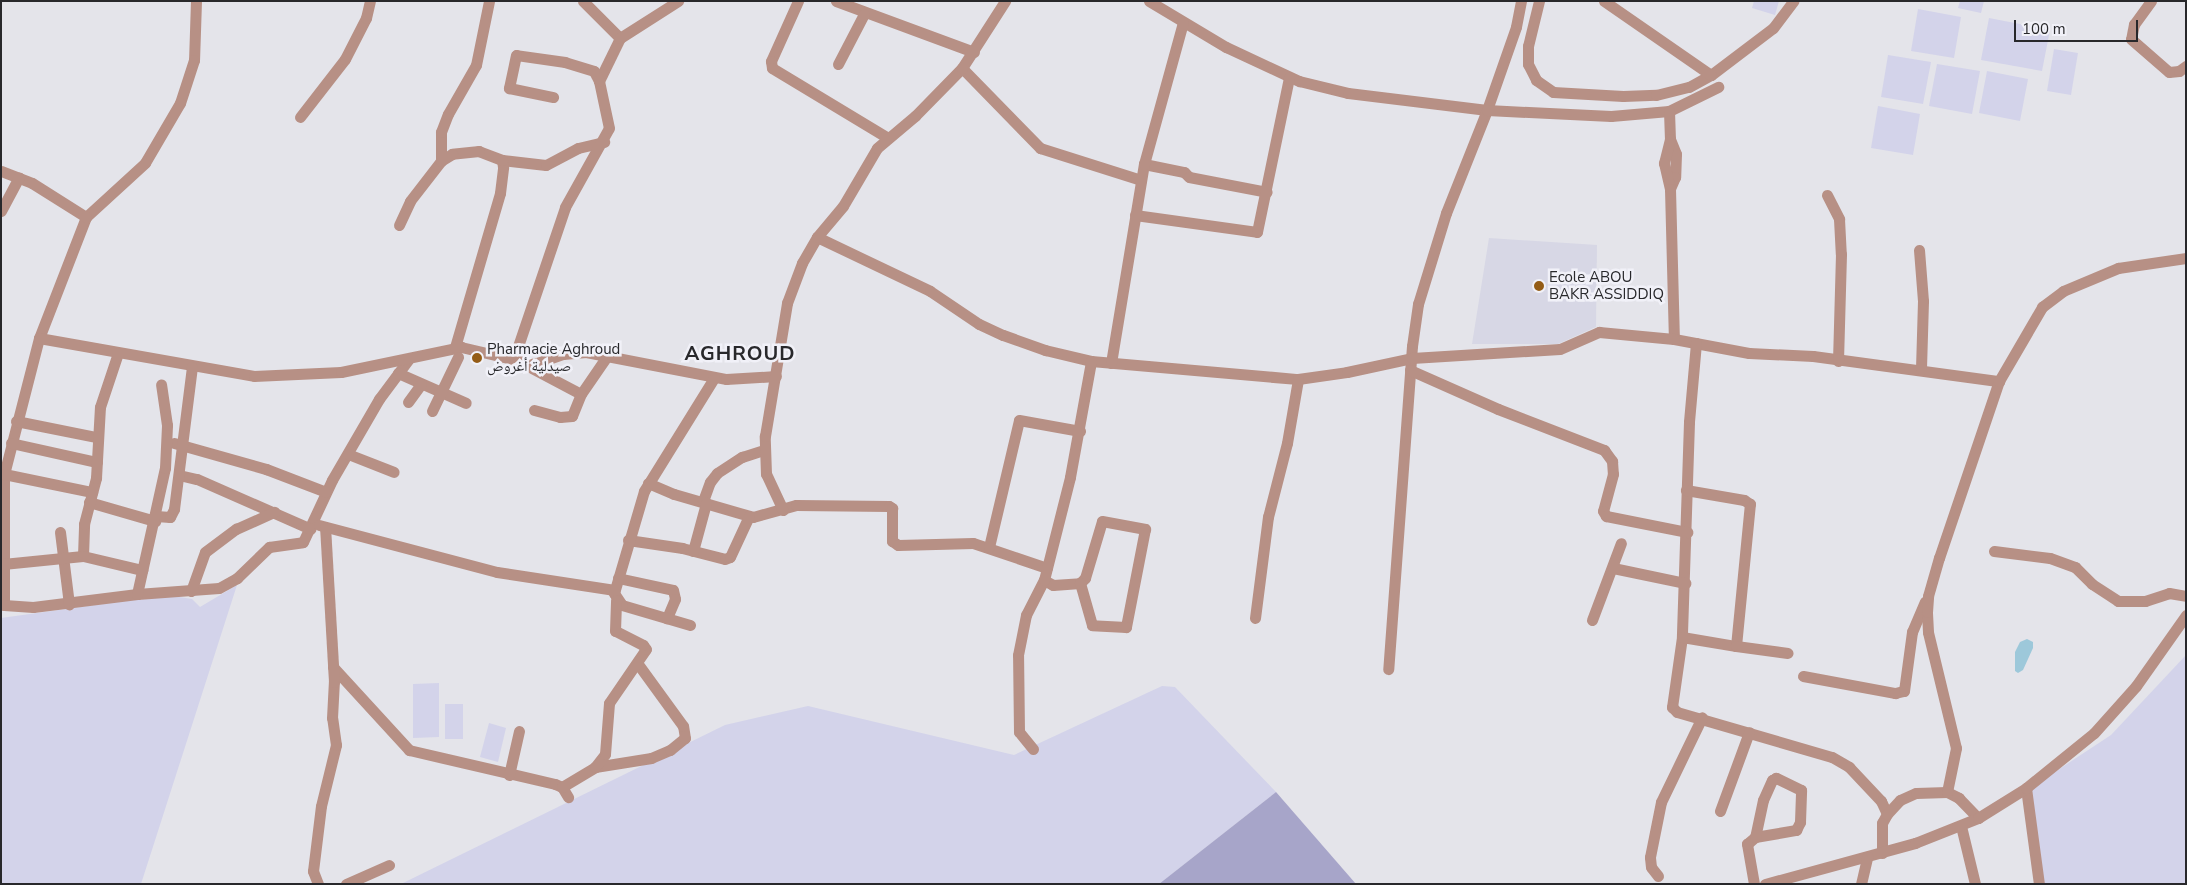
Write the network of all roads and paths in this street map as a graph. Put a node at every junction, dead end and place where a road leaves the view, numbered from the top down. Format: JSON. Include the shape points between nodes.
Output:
{"nodes":[{"id":1,"x":196,"y":1,"type":"edge"},
{"id":2,"x":370,"y":1,"type":"edge"},
{"id":3,"x":489,"y":1,"type":"edge"},
{"id":4,"x":583,"y":1,"type":"edge"},
{"id":5,"x":678,"y":1,"type":"edge"},
{"id":6,"x":798,"y":1,"type":"edge"},
{"id":7,"x":836,"y":1,"type":"edge"},
{"id":8,"x":1005,"y":1,"type":"edge"},
{"id":9,"x":1149,"y":1,"type":"edge"},
{"id":10,"x":1521,"y":1,"type":"edge"},
{"id":11,"x":1539,"y":1,"type":"edge"},
{"id":12,"x":1604,"y":1,"type":"edge"},
{"id":13,"x":1793,"y":1,"type":"edge"},
{"id":14,"x":2151,"y":1,"type":"edge"},
{"id":15,"x":864,"y":14,"type":"junction"},
{"id":16,"x":1183,"y":22,"type":"junction"},
{"id":17,"x":620,"y":38,"type":"junction"},
{"id":18,"x":974,"y":52,"type":"junction"},
{"id":19,"x":838,"y":64,"type":"dead end"},
{"id":20,"x":2186,"y":66,"type":"edge"},
{"id":21,"x":962,"y":68,"type":"junction"},
{"id":22,"x":1711,"y":75,"type":"junction"},
{"id":23,"x":1289,"y":77,"type":"junction"},
{"id":24,"x":599,"y":81,"type":"junction"},
{"id":25,"x":1718,"y":87,"type":"dead end"},
{"id":26,"x":553,"y":97,"type":"dead end"},
{"id":27,"x":1487,"y":110,"type":"junction"},
{"id":28,"x":1669,"y":111,"type":"junction"},
{"id":29,"x":300,"y":118,"type":"dead end"},
{"id":30,"x":888,"y":138,"type":"junction"},
{"id":31,"x":604,"y":142,"type":"junction"},
{"id":32,"x":502,"y":160,"type":"junction"},
{"id":33,"x":440,"y":162,"type":"junction"},
{"id":34,"x":1144,"y":164,"type":"junction"},
{"id":35,"x":1,"y":171,"type":"edge"},
{"id":36,"x":19,"y":177,"type":"junction"},
{"id":37,"x":1141,"y":180,"type":"junction"},
{"id":38,"x":1266,"y":192,"type":"junction"},
{"id":39,"x":1826,"y":195,"type":"dead end"},
{"id":40,"x":1,"y":211,"type":"edge"},
{"id":41,"x":1134,"y":215,"type":"junction"},
{"id":42,"x":86,"y":217,"type":"junction"},
{"id":43,"x":399,"y":225,"type":"dead end"},
{"id":44,"x":817,"y":237,"type":"junction"},
{"id":45,"x":1919,"y":250,"type":"dead end"},
{"id":46,"x":2186,"y":258,"type":"edge"},
{"id":47,"x":39,"y":338,"type":"junction"},
{"id":48,"x":1674,"y":338,"type":"junction"},
{"id":49,"x":1696,"y":343,"type":"junction"},
{"id":50,"x":456,"y":352,"type":"junction"},
{"id":51,"x":118,"y":353,"type":"junction"},
{"id":52,"x":607,"y":356,"type":"junction"},
{"id":53,"x":1412,"y":358,"type":"junction"},
{"id":54,"x":408,"y":360,"type":"junction"},
{"id":55,"x":518,"y":361,"type":"junction"},
{"id":56,"x":1091,"y":361,"type":"junction"},
{"id":57,"x":1838,"y":361,"type":"junction"},
{"id":58,"x":1110,"y":363,"type":"junction"},
{"id":59,"x":192,"y":367,"type":"junction"},
{"id":60,"x":1921,"y":369,"type":"junction"},
{"id":61,"x":1410,"y":370,"type":"junction"},
{"id":62,"x":398,"y":373,"type":"junction"},
{"id":63,"x":776,"y":376,"type":"junction"},
{"id":64,"x":714,"y":378,"type":"junction"},
{"id":65,"x":1298,"y":378,"type":"junction"},
{"id":66,"x":2000,"y":381,"type":"junction"},
{"id":67,"x":161,"y":384,"type":"dead end"},
{"id":68,"x":421,"y":384,"type":"junction"},
{"id":69,"x":441,"y":393,"type":"junction"},
{"id":70,"x":582,"y":394,"type":"junction"},
{"id":71,"x":408,"y":402,"type":"dead end"},
{"id":72,"x":466,"y":403,"type":"dead end"},
{"id":73,"x":432,"y":410,"type":"dead end"},
{"id":74,"x":534,"y":410,"type":"dead end"},
{"id":75,"x":16,"y":421,"type":"junction"},
{"id":76,"x":1080,"y":431,"type":"junction"},
{"id":77,"x":96,"y":437,"type":"junction"},
{"id":78,"x":167,"y":440,"type":"junction"},
{"id":79,"x":10,"y":443,"type":"junction"},
{"id":80,"x":181,"y":445,"type":"junction"},
{"id":81,"x":764,"y":450,"type":"junction"},
{"id":82,"x":348,"y":454,"type":"junction"},
{"id":83,"x":97,"y":462,"type":"junction"},
{"id":84,"x":394,"y":472,"type":"dead end"},
{"id":85,"x":4,"y":474,"type":"junction"},
{"id":86,"x":179,"y":475,"type":"junction"},
{"id":87,"x":648,"y":482,"type":"junction"},
{"id":88,"x":1686,"y":490,"type":"junction"},
{"id":89,"x":326,"y":492,"type":"junction"},
{"id":90,"x":90,"y":497,"type":"junction"},
{"id":91,"x":705,"y":502,"type":"junction"},
{"id":92,"x":783,"y":510,"type":"junction"},
{"id":93,"x":274,"y":512,"type":"junction"},
{"id":94,"x":749,"y":516,"type":"junction"},
{"id":95,"x":156,"y":519,"type":"junction"},
{"id":96,"x":311,"y":526,"type":"junction"},
{"id":97,"x":325,"y":527,"type":"junction"},
{"id":98,"x":60,"y":532,"type":"dead end"},
{"id":99,"x":1687,"y":532,"type":"junction"},
{"id":100,"x":628,"y":540,"type":"junction"},
{"id":101,"x":1621,"y":543,"type":"dead end"},
{"id":102,"x":989,"y":547,"type":"junction"},
{"id":103,"x":693,"y":551,"type":"junction"},
{"id":104,"x":1994,"y":551,"type":"dead end"},
{"id":105,"x":83,"y":556,"type":"junction"},
{"id":106,"x":65,"y":558,"type":"junction"},
{"id":107,"x":3,"y":564,"type":"junction"},
{"id":108,"x":1047,"y":568,"type":"junction"},
{"id":109,"x":1613,"y":568,"type":"junction"},
{"id":110,"x":142,"y":570,"type":"junction"},
{"id":111,"x":618,"y":578,"type":"junction"},
{"id":112,"x":1044,"y":580,"type":"junction"},
{"id":113,"x":1080,"y":583,"type":"junction"},
{"id":114,"x":1685,"y":583,"type":"junction"},
{"id":115,"x":191,"y":591,"type":"junction"},
{"id":116,"x":137,"y":594,"type":"junction"},
{"id":117,"x":615,"y":595,"type":"junction"},
{"id":118,"x":1928,"y":596,"type":"junction"},
{"id":119,"x":2186,"y":596,"type":"edge"},
{"id":120,"x":69,"y":604,"type":"junction"},
{"id":121,"x":2186,"y":615,"type":"edge"},
{"id":122,"x":667,"y":618,"type":"junction"},
{"id":123,"x":1254,"y":618,"type":"dead end"},
{"id":124,"x":1592,"y":620,"type":"dead end"},
{"id":125,"x":690,"y":625,"type":"dead end"},
{"id":126,"x":1682,"y":637,"type":"junction"},
{"id":127,"x":1736,"y":646,"type":"junction"},
{"id":128,"x":1788,"y":653,"type":"dead end"},
{"id":129,"x":638,"y":664,"type":"junction"},
{"id":130,"x":333,"y":668,"type":"junction"},
{"id":131,"x":1388,"y":669,"type":"dead end"},
{"id":132,"x":1803,"y":676,"type":"dead end"},
{"id":133,"x":1702,"y":718,"type":"junction"},
{"id":134,"x":519,"y":731,"type":"dead end"},
{"id":135,"x":1749,"y":732,"type":"junction"},
{"id":136,"x":1033,"y":749,"type":"dead end"},
{"id":137,"x":595,"y":767,"type":"junction"},
{"id":138,"x":509,"y":775,"type":"junction"},
{"id":139,"x":2026,"y":788,"type":"junction"},
{"id":140,"x":1946,"y":792,"type":"junction"},
{"id":141,"x":1720,"y":812,"type":"dead end"},
{"id":142,"x":1887,"y":814,"type":"junction"},
{"id":143,"x":1978,"y":818,"type":"junction"},
{"id":144,"x":1962,"y":826,"type":"junction"},
{"id":145,"x":1755,"y":837,"type":"junction"},
{"id":146,"x":1882,"y":853,"type":"junction"},
{"id":147,"x":1867,"y":857,"type":"junction"},
{"id":148,"x":389,"y":865,"type":"dead end"},
{"id":149,"x":1658,"y":876,"type":"dead end"},
{"id":150,"x":318,"y":884,"type":"edge"},
{"id":151,"x":346,"y":884,"type":"edge"},
{"id":152,"x":1754,"y":884,"type":"edge"},
{"id":153,"x":1765,"y":884,"type":"edge"},
{"id":154,"x":1861,"y":884,"type":"edge"},
{"id":155,"x":1975,"y":884,"type":"edge"},
{"id":156,"x":2039,"y":884,"type":"edge"}],
"edges":[{"from":1,"to":42,"type":"street","via":[[196,43],[191,74],[172,121],[145,163]]},
{"from":2,"to":29,"type":"street","via":[[366,18],[345,59]]},
{"from":3,"to":33,"type":"street","via":[[476,65],[444,121]]},
{"from":4,"to":17,"type":"street"},
{"from":5,"to":17,"type":"street"},
{"from":6,"to":30,"type":"street","via":[[771,61],[772,68]]},
{"from":7,"to":15,"type":"street"},
{"from":8,"to":18,"type":"street"},
{"from":9,"to":16,"type":"street"},
{"from":10,"to":27,"type":"street","via":[[1516,27]]},
{"from":11,"to":22,"type":"street","via":[[1528,46],[1528,64],[1536,80],[1553,92],[1656,95],[1689,87]]},
{"from":12,"to":22,"type":"street"},
{"from":13,"to":22,"type":"street","via":[[1773,28]]},
{"from":14,"to":20,"type":"street","via":[[2134,24],[2131,40],[2169,72]]},
{"from":15,"to":18,"type":"street"},
{"from":15,"to":19,"type":"street"},
{"from":16,"to":23,"type":"street"},
{"from":16,"to":34,"type":"street"},
{"from":17,"to":24,"type":"street"},
{"from":18,"to":21,"type":"street"},
{"from":21,"to":30,"type":"street","via":[[915,116]]},
{"from":21,"to":37,"type":"street","via":[[1040,148]]},
{"from":23,"to":27,"type":"street","via":[[1348,93]]},
{"from":23,"to":38,"type":"street"},
{"from":24,"to":26,"type":"street","via":[[590,68],[516,55],[509,88]]},
{"from":24,"to":31,"type":"street","via":[[609,128]]},
{"from":25,"to":28,"type":"street"},
{"from":27,"to":28,"type":"street","via":[[1611,116]]},
{"from":27,"to":53,"type":"street","via":[[1440,231],[1418,304]]},
{"from":28,"to":48,"type":"street","via":[[1670,139],[1676,161],[1670,189]]},
{"from":30,"to":44,"type":"street","via":[[877,148],[843,206]]},
{"from":31,"to":32,"type":"street","via":[[578,148],[546,165]]},
{"from":31,"to":55,"type":"street","via":[[570,196]]},
{"from":32,"to":33,"type":"street","via":[[471,152],[452,154]]},
{"from":32,"to":50,"type":"street","via":[[504,179]]},
{"from":33,"to":43,"type":"street","via":[[410,202]]},
{"from":34,"to":37,"type":"street"},
{"from":34,"to":38,"type":"street","via":[[1184,172],[1189,178]]},
{"from":35,"to":36,"type":"street"},
{"from":36,"to":40,"type":"street"},
{"from":36,"to":42,"type":"street"},
{"from":37,"to":41,"type":"street"},
{"from":38,"to":41,"type":"street","via":[[1259,229],[1253,234]]},
{"from":39,"to":57,"type":"street","via":[[1839,219]]},
{"from":41,"to":58,"type":"street"},
{"from":42,"to":47,"type":"street"},
{"from":44,"to":56,"type":"street","via":[[930,291],[979,324],[1003,335]]},
{"from":44,"to":63,"type":"street","via":[[793,282]]},
{"from":45,"to":60,"type":"street","via":[[1923,301]]},
{"from":46,"to":66,"type":"street","via":[[2118,268],[2063,291],[2042,307]]},
{"from":47,"to":51,"type":"street"},
{"from":47,"to":75,"type":"street"},
{"from":48,"to":49,"type":"street"},
{"from":48,"to":53,"type":"street","via":[[1599,332],[1560,349]]},
{"from":49,"to":57,"type":"street","via":[[1749,353],[1813,356]]},
{"from":49,"to":88,"type":"street"},
{"from":50,"to":54,"type":"street"},
{"from":50,"to":55,"type":"street","via":[[476,348]]},
{"from":50,"to":69,"type":"street"},
{"from":51,"to":59,"type":"street"},
{"from":51,"to":77,"type":"street","via":[[100,407]]},
{"from":52,"to":55,"type":"street","via":[[569,352],[542,364]]},
{"from":52,"to":64,"type":"street"},
{"from":52,"to":70,"type":"street"},
{"from":53,"to":61,"type":"street"},
{"from":53,"to":65,"type":"street","via":[[1347,372]]},
{"from":54,"to":59,"type":"street","via":[[340,372],[291,376],[243,375]]},
{"from":54,"to":62,"type":"street"},
{"from":55,"to":70,"type":"street"},
{"from":56,"to":58,"type":"street"},
{"from":56,"to":76,"type":"street"},
{"from":57,"to":60,"type":"street"},
{"from":58,"to":65,"type":"street"},
{"from":59,"to":80,"type":"street"},
{"from":60,"to":66,"type":"street"},
{"from":61,"to":99,"type":"street","via":[[1498,409],[1604,450],[1612,461],[1613,474],[1603,511],[1606,516]]},
{"from":61,"to":131,"type":"street"},
{"from":62,"to":68,"type":"street"},
{"from":62,"to":82,"type":"street"},
{"from":63,"to":64,"type":"street","via":[[739,380]]},
{"from":63,"to":81,"type":"street"},
{"from":64,"to":87,"type":"street"},
{"from":65,"to":123,"type":"street","via":[[1287,443],[1268,517]]},
{"from":66,"to":118,"type":"street"},
{"from":67,"to":78,"type":"street"},
{"from":68,"to":69,"type":"street"},
{"from":68,"to":71,"type":"street"},
{"from":69,"to":72,"type":"street"},
{"from":69,"to":73,"type":"street"},
{"from":70,"to":74,"type":"street","via":[[572,416],[560,417]]},
{"from":75,"to":77,"type":"street"},
{"from":75,"to":79,"type":"street"},
{"from":76,"to":102,"type":"street","via":[[1019,420]]},
{"from":76,"to":108,"type":"street"},
{"from":77,"to":83,"type":"street"},
{"from":78,"to":80,"type":"street"},
{"from":78,"to":95,"type":"street"},
{"from":79,"to":83,"type":"street"},
{"from":79,"to":85,"type":"street"},
{"from":80,"to":86,"type":"street"},
{"from":80,"to":89,"type":"street","via":[[266,469]]},
{"from":81,"to":91,"type":"street","via":[[742,457],[717,473],[710,482]]},
{"from":81,"to":92,"type":"street","via":[[766,474]]},
{"from":82,"to":84,"type":"street"},
{"from":82,"to":89,"type":"street"},
{"from":83,"to":90,"type":"street"},
{"from":85,"to":90,"type":"street"},
{"from":85,"to":107,"type":"street"},
{"from":86,"to":93,"type":"street","via":[[198,479]]},
{"from":86,"to":95,"type":"street","via":[[172,515],[168,519]]},
{"from":87,"to":91,"type":"street"},
{"from":87,"to":100,"type":"street","via":[[637,504]]},
{"from":88,"to":99,"type":"street"},
{"from":88,"to":127,"type":"street","via":[[1750,501]]},
{"from":89,"to":96,"type":"street"},
{"from":90,"to":95,"type":"street"},
{"from":90,"to":105,"type":"street"},
{"from":91,"to":94,"type":"street"},
{"from":91,"to":103,"type":"street"},
{"from":92,"to":94,"type":"street"},
{"from":92,"to":102,"type":"street","via":[[796,505],[888,506],[892,508],[894,544],[958,542]]},
{"from":93,"to":96,"type":"street"},
{"from":93,"to":115,"type":"street","via":[[230,533],[205,552]]},
{"from":94,"to":103,"type":"street","via":[[730,557],[725,559]]},
{"from":95,"to":110,"type":"street"},
{"from":96,"to":97,"type":"street"},
{"from":96,"to":115,"type":"street","via":[[303,542],[269,547],[228,584]]},
{"from":97,"to":117,"type":"street","via":[[497,572]]},
{"from":97,"to":130,"type":"street"},
{"from":98,"to":106,"type":"street"},
{"from":99,"to":114,"type":"street"},
{"from":100,"to":103,"type":"street"},
{"from":100,"to":111,"type":"street"},
{"from":101,"to":109,"type":"street"},
{"from":102,"to":108,"type":"street"},
{"from":104,"to":119,"type":"street","via":[[2050,558],[2075,567],[2092,584],[2118,601],[2145,601],[2169,593]]},
{"from":105,"to":106,"type":"street"},
{"from":105,"to":110,"type":"street"},
{"from":106,"to":107,"type":"street"},
{"from":106,"to":120,"type":"street"},
{"from":107,"to":120,"type":"street","via":[[6,607]]},
{"from":108,"to":112,"type":"street"},
{"from":109,"to":114,"type":"street"},
{"from":109,"to":124,"type":"street"},
{"from":110,"to":116,"type":"street"},
{"from":111,"to":117,"type":"street"},
{"from":111,"to":122,"type":"street","via":[[673,590],[675,599]]},
{"from":112,"to":113,"type":"street","via":[[1053,584]]},
{"from":112,"to":136,"type":"street","via":[[1026,615],[1016,669],[1019,732]]},
{"from":113,"to":113,"type":"street","via":[[1085,578],[1102,521],[1145,529],[1126,627],[1092,625]]},
{"from":114,"to":126,"type":"street"},
{"from":115,"to":116,"type":"street"},
{"from":116,"to":120,"type":"street"},
{"from":117,"to":122,"type":"street"},
{"from":117,"to":129,"type":"street","via":[[615,631],[645,647]]},
{"from":118,"to":132,"type":"street","via":[[1912,632],[1904,691],[1895,693]]},
{"from":118,"to":140,"type":"street","via":[[1928,632],[1956,748]]},
{"from":121,"to":139,"type":"street","via":[[2136,686],[2100,726]]},
{"from":122,"to":125,"type":"street"},
{"from":126,"to":127,"type":"street"},
{"from":126,"to":133,"type":"street","via":[[1672,707],[1677,712]]},
{"from":127,"to":128,"type":"street"},
{"from":129,"to":137,"type":"street","via":[[609,703],[608,746]]},
{"from":129,"to":137,"type":"street","via":[[684,726],[684,738],[670,750],[651,758]]},
{"from":130,"to":138,"type":"street","via":[[409,750]]},
{"from":130,"to":150,"type":"street","via":[[332,718],[336,744],[321,806],[313,871]]},
{"from":133,"to":135,"type":"street"},
{"from":133,"to":149,"type":"street","via":[[1661,802],[1650,857],[1651,867]]},
{"from":134,"to":138,"type":"street"},
{"from":135,"to":141,"type":"street"},
{"from":135,"to":142,"type":"street","via":[[1832,757],[1849,767],[1881,801]]},
{"from":137,"to":138,"type":"street","via":[[565,792]]},
{"from":139,"to":143,"type":"street"},
{"from":139,"to":156,"type":"street"},
{"from":140,"to":142,"type":"street","via":[[1916,793],[1900,800]]},
{"from":140,"to":143,"type":"street","via":[[1959,798]]},
{"from":142,"to":146,"type":"street","via":[[1882,823]]},
{"from":143,"to":144,"type":"street"},
{"from":144,"to":146,"type":"street"},
{"from":144,"to":155,"type":"street"},
{"from":145,"to":145,"type":"street","via":[[1763,800],[1772,780],[1799,788],[1803,794],[1796,830]]},
{"from":145,"to":152,"type":"street","via":[[1746,849]]},
{"from":146,"to":147,"type":"street"},
{"from":147,"to":153,"type":"street"},
{"from":147,"to":154,"type":"street"},
{"from":148,"to":151,"type":"street"}]}
